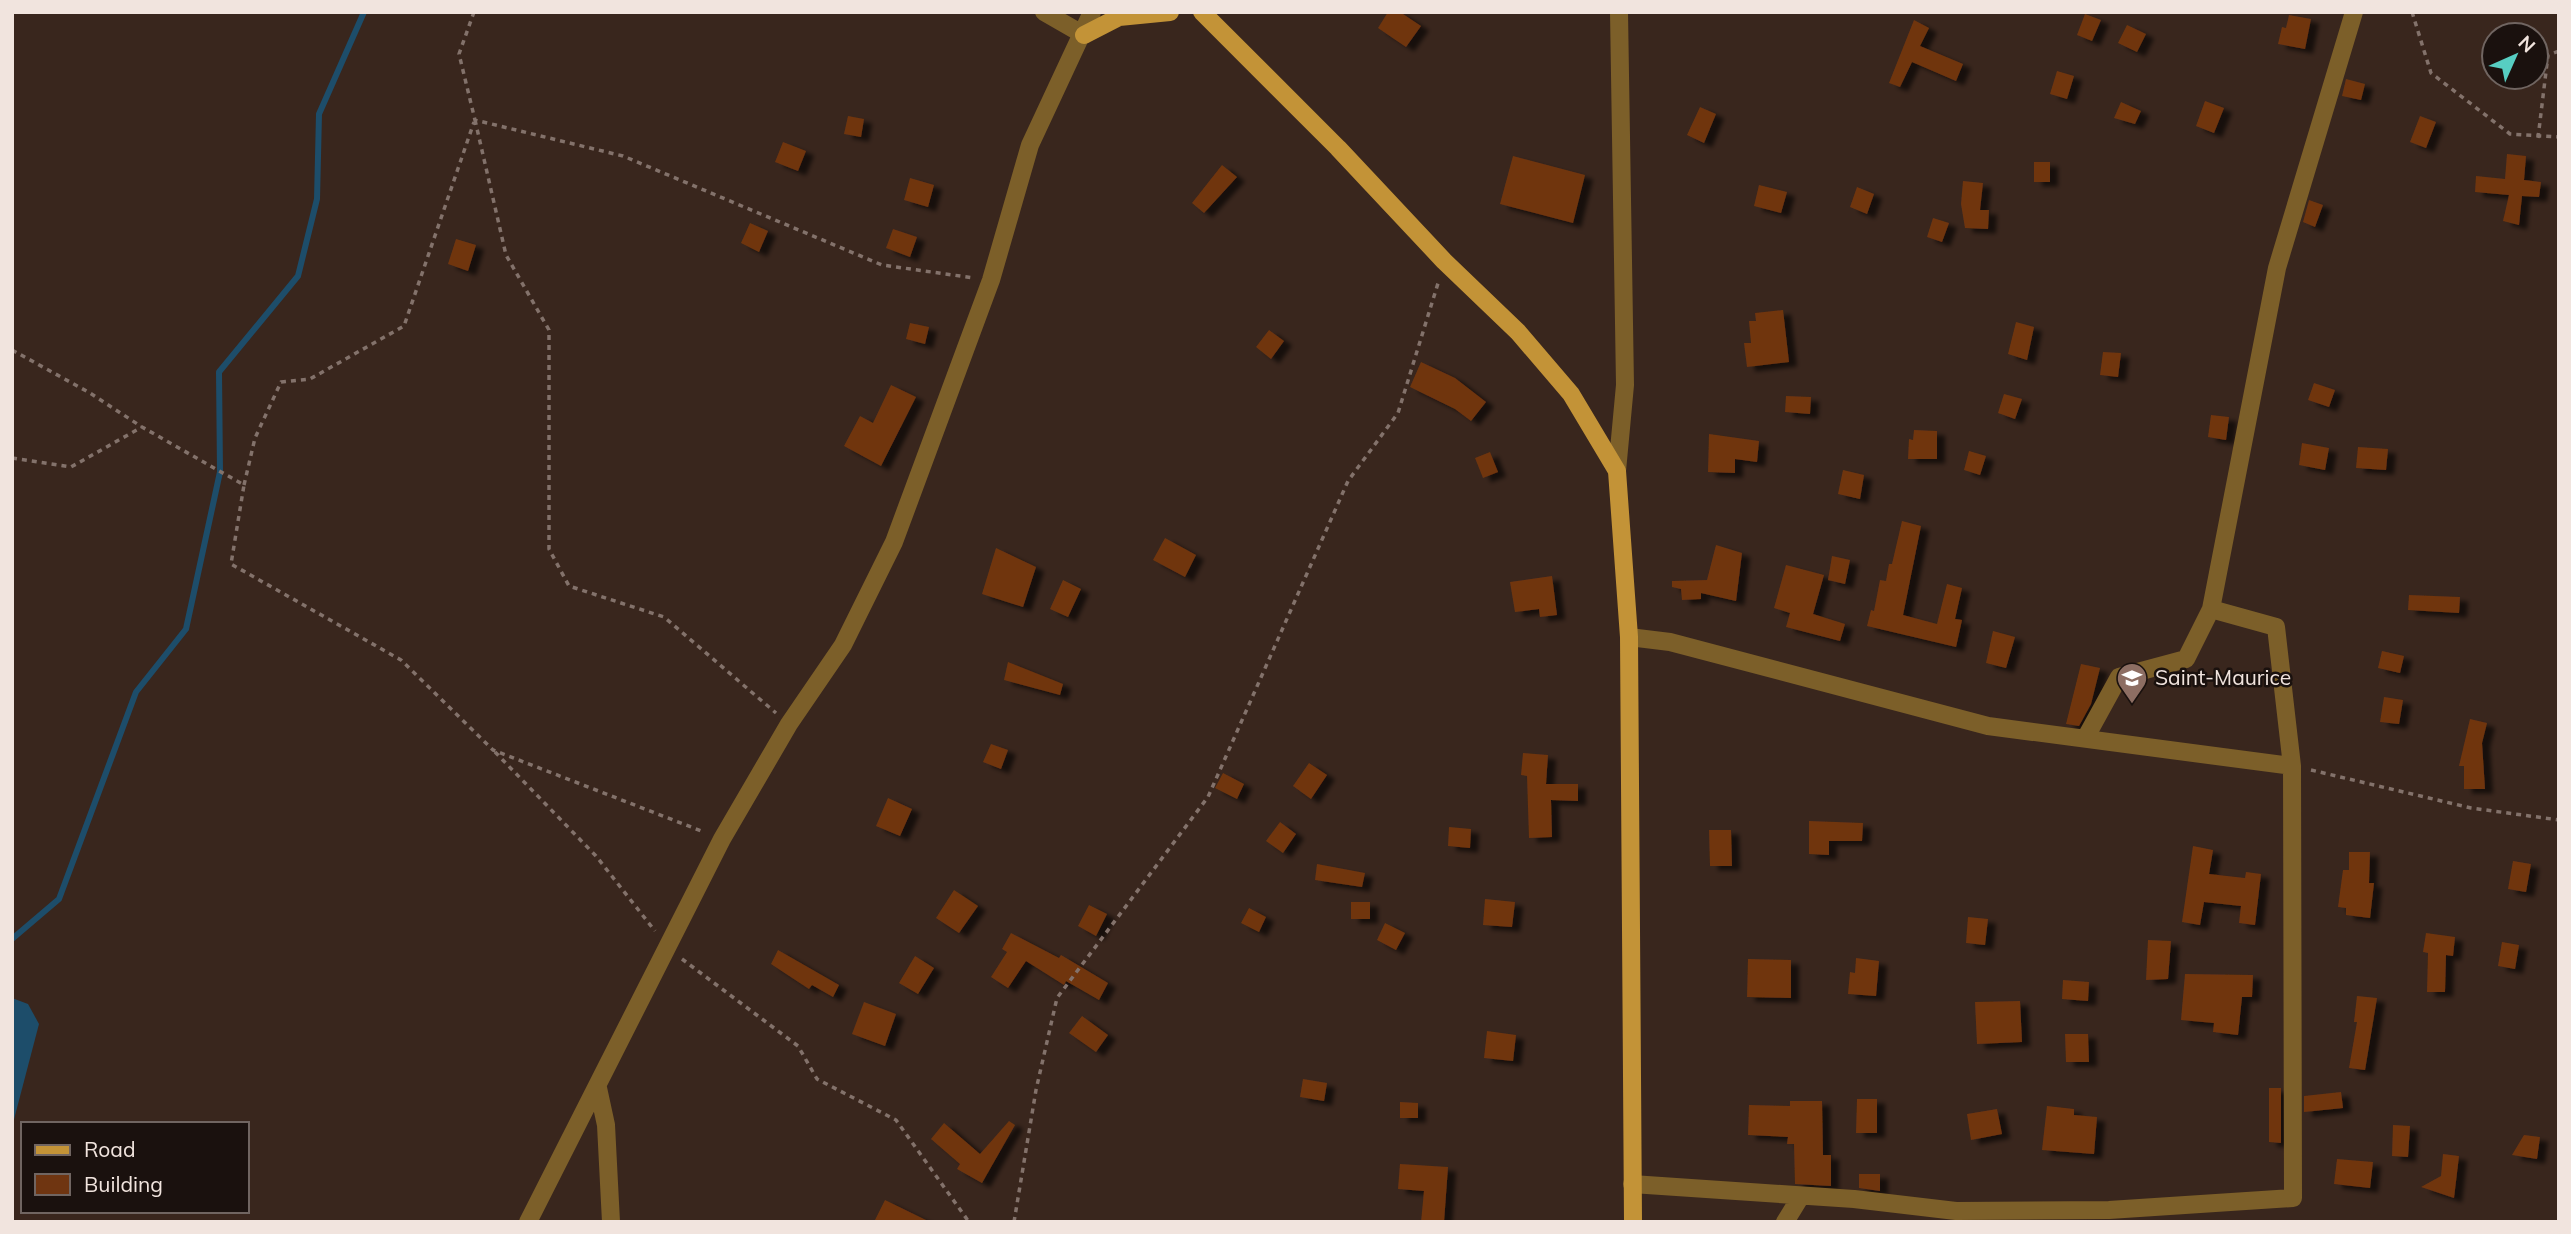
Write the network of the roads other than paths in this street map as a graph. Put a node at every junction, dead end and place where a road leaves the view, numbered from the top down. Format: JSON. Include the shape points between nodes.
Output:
{"nodes":[{"id":1,"x":1044,"y":12,"type":"edge"},
{"id":2,"x":1092,"y":12,"type":"edge"},
{"id":3,"x":1170,"y":12,"type":"edge"},
{"id":4,"x":1202,"y":12,"type":"edge"},
{"id":5,"x":1619,"y":12,"type":"edge"},
{"id":6,"x":2354,"y":12,"type":"edge"},
{"id":7,"x":1084,"y":35,"type":"junction"},
{"id":8,"x":1617,"y":471,"type":"junction"},
{"id":9,"x":2211,"y":609,"type":"junction"},
{"id":10,"x":1629,"y":636,"type":"junction"},
{"id":11,"x":2086,"y":737,"type":"junction"},
{"id":12,"x":2292,"y":765,"type":"junction"},
{"id":13,"x":598,"y":1087,"type":"junction"},
{"id":14,"x":1632,"y":1184,"type":"junction"},
{"id":15,"x":1801,"y":1196,"type":"junction"},
{"id":16,"x":2109,"y":1216,"type":"edge"},
{"id":17,"x":528,"y":1222,"type":"edge"},
{"id":18,"x":611,"y":1222,"type":"edge"},
{"id":19,"x":1633,"y":1222,"type":"edge"},
{"id":20,"x":1785,"y":1222,"type":"edge"}],
"edges":[{"from":1,"to":7,"type":"street"},
{"from":2,"to":7,"type":"street"},
{"from":3,"to":7,"type":"main road","via":[[1119,18]]},
{"from":4,"to":8,"type":"main road","via":[[1518,332],[1571,394]]},
{"from":5,"to":8,"type":"street","via":[[1625,385]]},
{"from":6,"to":9,"type":"street","via":[[2277,268]]},
{"from":7,"to":13,"type":"street","via":[[1030,145],[991,280],[894,542],[842,645],[789,724],[722,839]]},
{"from":8,"to":10,"type":"main road"},
{"from":9,"to":11,"type":"street","via":[[2186,659],[2119,677]]},
{"from":9,"to":12,"type":"street","via":[[2276,627]]},
{"from":10,"to":11,"type":"street","via":[[1670,642],[1988,726]]},
{"from":10,"to":14,"type":"main road"},
{"from":11,"to":12,"type":"street"},
{"from":12,"to":16,"type":"street","via":[[2294,1198]]},
{"from":13,"to":17,"type":"street"},
{"from":13,"to":18,"type":"street","via":[[606,1125]]},
{"from":14,"to":15,"type":"street"},
{"from":14,"to":19,"type":"main road"},
{"from":15,"to":16,"type":"street","via":[[1956,1212]]},
{"from":15,"to":20,"type":"street"}]}
